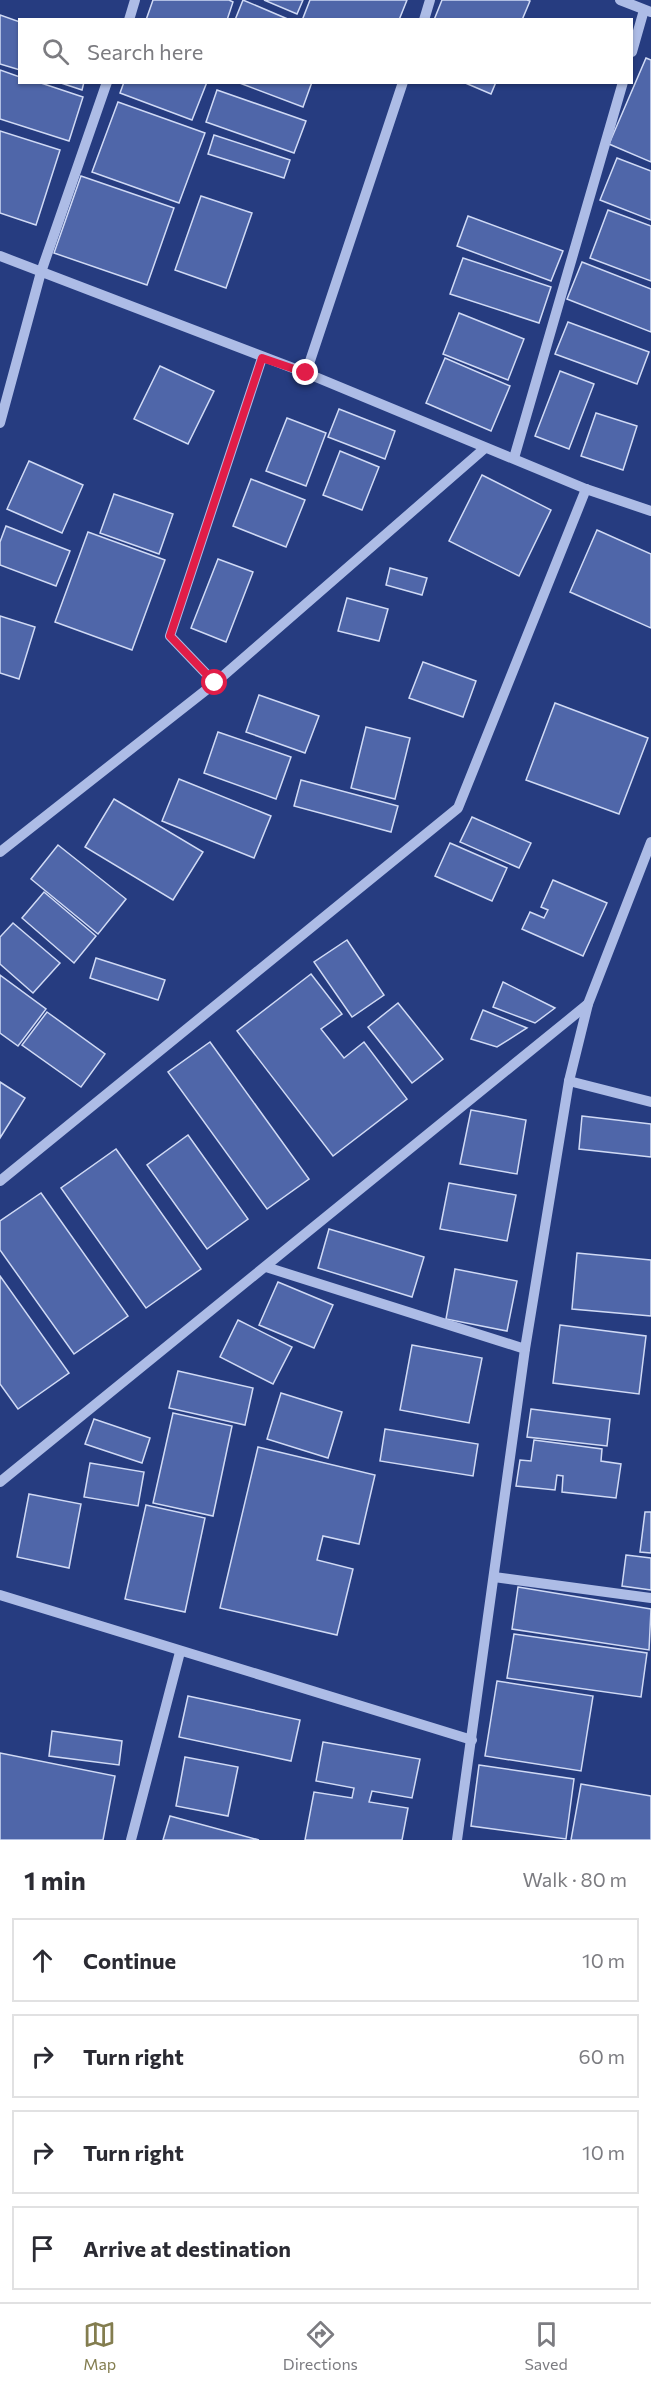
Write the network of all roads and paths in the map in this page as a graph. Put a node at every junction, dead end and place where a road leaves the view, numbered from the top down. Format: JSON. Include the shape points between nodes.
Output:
{"nodes":[{"id":1,"x":135,"y":0,"type":"edge"},
{"id":2,"x":430,"y":0,"type":"edge"},
{"id":3,"x":620,"y":0,"type":"edge"},
{"id":4,"x":647,"y":11,"type":"edge"},
{"id":5,"x":130,"y":18,"type":"edge"},
{"id":6,"x":425,"y":18,"type":"edge"},
{"id":7,"x":633,"y":49,"type":"edge"},
{"id":8,"x":106,"y":84,"type":"edge"},
{"id":9,"x":402,"y":84,"type":"edge"},
{"id":10,"x":621,"y":84,"type":"edge"},
{"id":11,"x":0,"y":256,"type":"edge"},
{"id":12,"x":41,"y":272,"type":"junction"},
{"id":13,"x":262,"y":358,"type":"junction"},
{"id":14,"x":306,"y":373,"type":"junction"},
{"id":15,"x":0,"y":423,"type":"edge"},
{"id":16,"x":485,"y":448,"type":"junction"},
{"id":17,"x":514,"y":458,"type":"junction"},
{"id":18,"x":586,"y":489,"type":"junction"},
{"id":19,"x":651,"y":511,"type":"edge"},
{"id":20,"x":215,"y":683,"type":"junction"},
{"id":21,"x":651,"y":842,"type":"edge"},
{"id":22,"x":0,"y":852,"type":"edge"},
{"id":23,"x":588,"y":1004,"type":"junction"},
{"id":24,"x":569,"y":1081,"type":"junction"},
{"id":25,"x":651,"y":1102,"type":"edge"},
{"id":26,"x":0,"y":1181,"type":"edge"},
{"id":27,"x":266,"y":1267,"type":"junction"},
{"id":28,"x":525,"y":1349,"type":"junction"},
{"id":29,"x":0,"y":1482,"type":"edge"},
{"id":30,"x":494,"y":1577,"type":"junction"},
{"id":31,"x":0,"y":1595,"type":"edge"},
{"id":32,"x":651,"y":1598,"type":"edge"},
{"id":33,"x":180,"y":1652,"type":"junction"},
{"id":34,"x":472,"y":1740,"type":"junction"},
{"id":35,"x":131,"y":1840,"type":"edge"},
{"id":36,"x":457,"y":1840,"type":"edge"}],
"edges":[{"from":1,"to":5,"type":"street"},
{"from":2,"to":6,"type":"street"},
{"from":3,"to":4,"type":"street"},
{"from":4,"to":7,"type":"street"},
{"from":8,"to":12,"type":"street"},
{"from":9,"to":14,"type":"street"},
{"from":10,"to":17,"type":"street"},
{"from":11,"to":12,"type":"street"},
{"from":12,"to":13,"type":"street"},
{"from":12,"to":15,"type":"street"},
{"from":13,"to":14,"type":"street"},
{"from":13,"to":20,"type":"street","via":[[170,636]]},
{"from":14,"to":16,"type":"street"},
{"from":16,"to":17,"type":"street"},
{"from":16,"to":20,"type":"street"},
{"from":17,"to":18,"type":"street"},
{"from":18,"to":19,"type":"street"},
{"from":18,"to":26,"type":"street","via":[[458,808]]},
{"from":20,"to":22,"type":"street"},
{"from":21,"to":23,"type":"street"},
{"from":23,"to":24,"type":"street"},
{"from":23,"to":27,"type":"street"},
{"from":24,"to":25,"type":"street"},
{"from":24,"to":28,"type":"street"},
{"from":27,"to":28,"type":"street"},
{"from":27,"to":29,"type":"street"},
{"from":28,"to":30,"type":"street"},
{"from":30,"to":32,"type":"street"},
{"from":30,"to":34,"type":"street"},
{"from":31,"to":33,"type":"street"},
{"from":33,"to":34,"type":"street"},
{"from":33,"to":35,"type":"street"},
{"from":34,"to":36,"type":"street"}]}
